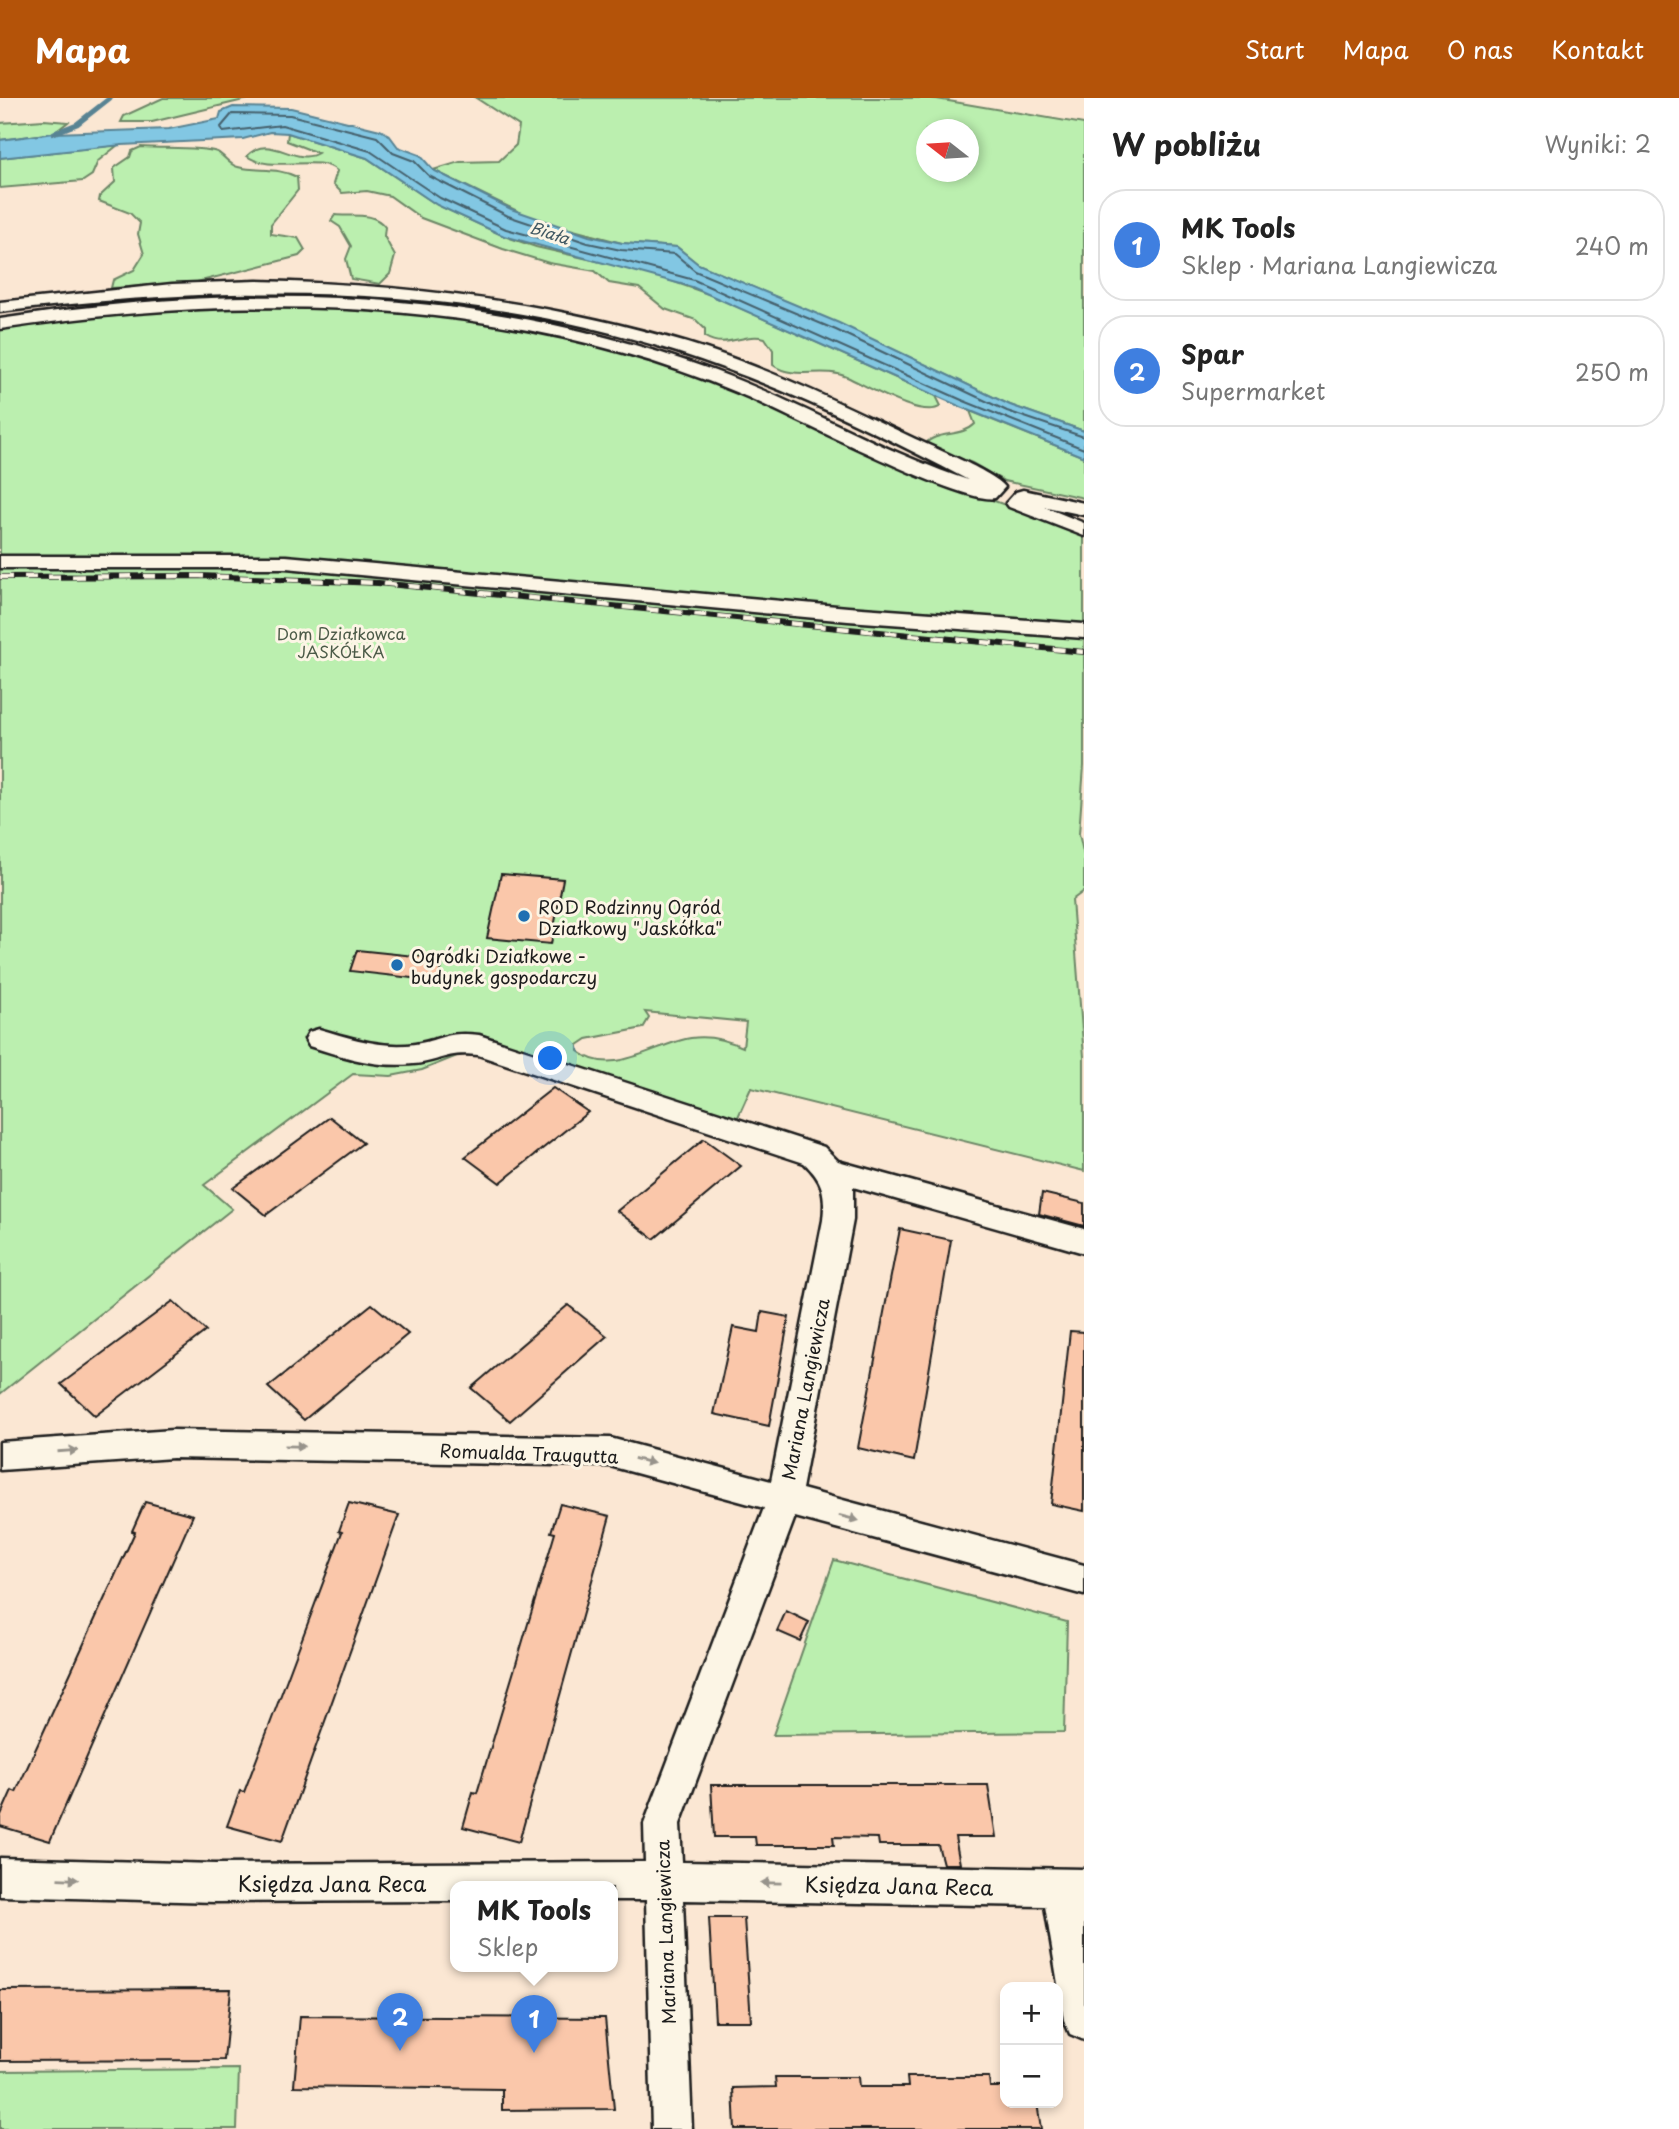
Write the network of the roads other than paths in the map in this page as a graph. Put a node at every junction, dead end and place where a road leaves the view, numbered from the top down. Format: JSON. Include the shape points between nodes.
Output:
{"nodes":[{"id":1,"x":0,"y":307,"type":"edge"},
{"id":2,"x":0,"y":324,"type":"edge"},
{"id":3,"x":989,"y":489,"type":"junction"},
{"id":4,"x":1025,"y":502,"type":"junction"},
{"id":5,"x":1084,"y":509,"type":"edge"},
{"id":6,"x":1084,"y":530,"type":"edge"},
{"id":7,"x":0,"y":562,"type":"edge"},
{"id":8,"x":1084,"y":631,"type":"edge"},
{"id":9,"x":319,"y":1039,"type":"dead end"},
{"id":10,"x":831,"y":1170,"type":"junction"},
{"id":11,"x":1084,"y":1241,"type":"edge"},
{"id":12,"x":0,"y":1456,"type":"edge"},
{"id":13,"x":783,"y":1501,"type":"junction"},
{"id":14,"x":1084,"y":1580,"type":"edge"},
{"id":15,"x":0,"y":1877,"type":"edge"},
{"id":16,"x":618,"y":1881,"type":"edge"},
{"id":17,"x":666,"y":1881,"type":"junction"},
{"id":18,"x":450,"y":1882,"type":"edge"},
{"id":19,"x":1072,"y":1888,"type":"edge"},
{"id":20,"x":1084,"y":2020,"type":"edge"},
{"id":21,"x":672,"y":2129,"type":"edge"}],
"edges":[{"from":1,"to":3,"type":"street","via":[[149,289],[326,285],[534,310],[680,347],[738,367],[957,465],[995,487]]},
{"from":2,"to":3,"type":"street","via":[[141,305],[274,300],[379,306],[545,328],[708,374],[939,479],[988,494]]},
{"from":3,"to":4,"type":"street"},
{"from":4,"to":5,"type":"street","via":[[1023,496]]},
{"from":4,"to":6,"type":"street","via":[[1016,503]]},
{"from":7,"to":8,"type":"street","via":[[286,562]]},
{"from":9,"to":10,"type":"street","via":[[389,1055],[416,1054],[454,1042],[479,1045],[814,1155]]},
{"from":10,"to":11,"type":"street"},
{"from":10,"to":13,"type":"street","name":"Mariana Langiewicza","via":[[841,1191],[838,1220]]},
{"from":12,"to":13,"type":"street","name":"Romualda Traugutta","one_way":true,"via":[[173,1444],[610,1452]]},
{"from":13,"to":14,"type":"street","name":"Romualda Traugutta","one_way":true},
{"from":13,"to":17,"type":"street","name":"Mariana Langiewicza","via":[[662,1824]]},
{"from":15,"to":18,"type":"street","name":"Księdza Jana Reca","one_way":true},
{"from":16,"to":17,"type":"street","name":"Księdza Jana Reca","one_way":true},
{"from":19,"to":17,"type":"street","name":"Księdza Jana Reca","one_way":true},
{"from":17,"to":21,"type":"street","name":"Mariana Langiewicza"},
{"from":19,"to":20,"type":"street"}]}
